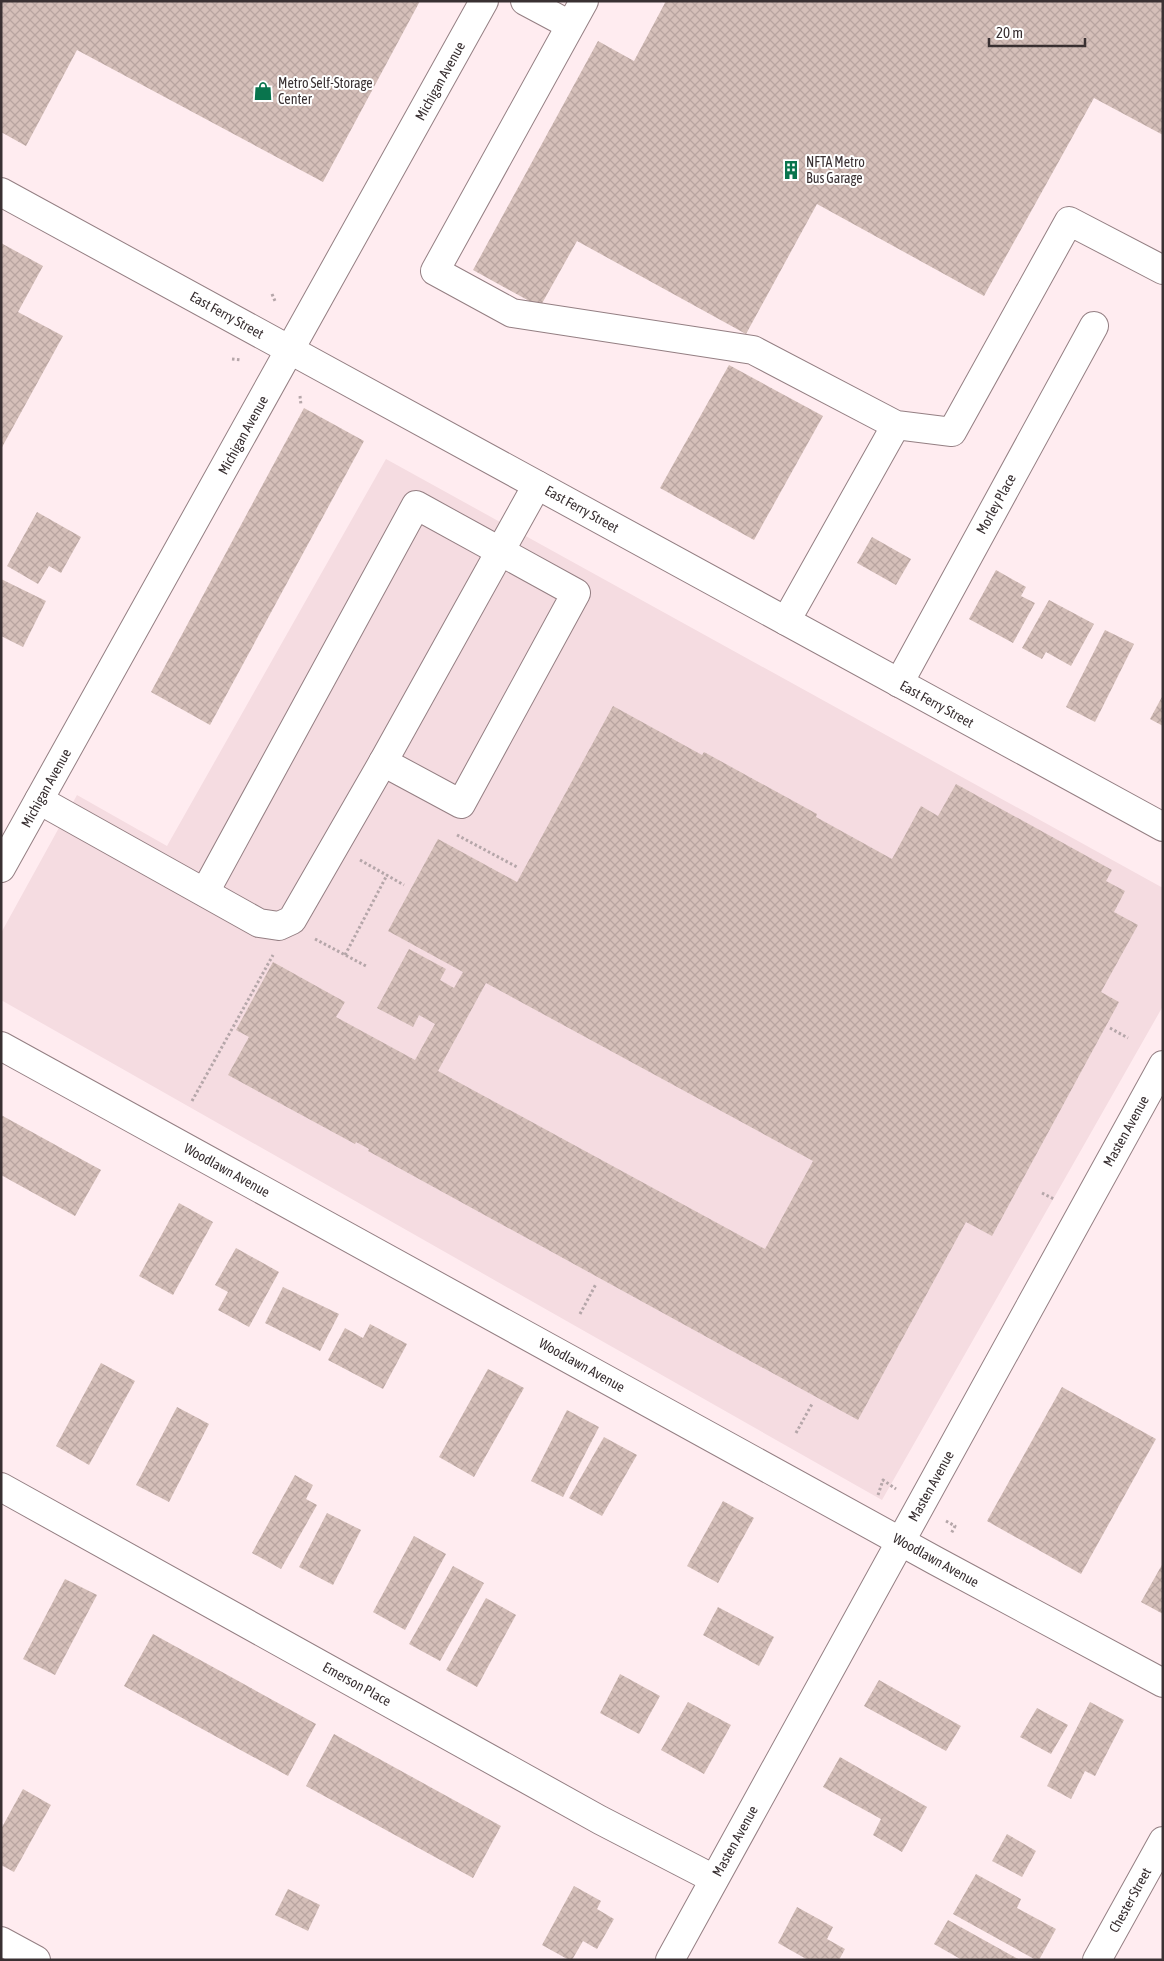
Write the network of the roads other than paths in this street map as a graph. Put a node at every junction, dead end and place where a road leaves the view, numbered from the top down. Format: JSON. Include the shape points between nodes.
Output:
{"nodes":[{"id":1,"x":484,"y":1,"type":"edge"},
{"id":2,"x":525,"y":1,"type":"edge"},
{"id":3,"x":584,"y":1,"type":"edge"},
{"id":4,"x":570,"y":25,"type":"junction"},
{"id":5,"x":1,"y":192,"type":"edge"},
{"id":6,"x":1163,"y":270,"type":"edge"},
{"id":7,"x":1094,"y":326,"type":"dead end"},
{"id":8,"x":290,"y":350,"type":"junction"},
{"id":9,"x":896,"y":425,"type":"junction"},
{"id":10,"x":537,"y":484,"type":"junction"},
{"id":11,"x":500,"y":551,"type":"junction"},
{"id":12,"x":786,"y":621,"type":"junction"},
{"id":13,"x":899,"y":683,"type":"junction"},
{"id":14,"x":383,"y":762,"type":"junction"},
{"id":15,"x":39,"y":800,"type":"junction"},
{"id":16,"x":1163,"y":827,"type":"edge"},
{"id":17,"x":1,"y":868,"type":"edge"},
{"id":18,"x":205,"y":892,"type":"junction"},
{"id":19,"x":1,"y":1046,"type":"edge"},
{"id":20,"x":1163,"y":1065,"type":"edge"},
{"id":21,"x":1,"y":1487,"type":"edge"},
{"id":22,"x":900,"y":1541,"type":"junction"},
{"id":23,"x":1163,"y":1683,"type":"edge"},
{"id":24,"x":1163,"y":1841,"type":"edge"},
{"id":25,"x":714,"y":1879,"type":"junction"},
{"id":26,"x":1,"y":1941,"type":"edge"},
{"id":27,"x":36,"y":1960,"type":"edge"},
{"id":28,"x":670,"y":1960,"type":"edge"},
{"id":29,"x":1097,"y":1960,"type":"edge"}],
"edges":[{"from":1,"to":8,"type":"street","name":"Michigan Avenue"},
{"from":2,"to":4,"type":"street"},
{"from":3,"to":4,"type":"street"},
{"from":4,"to":9,"type":"street","via":[[435,271],[512,313],[753,350]]},
{"from":5,"to":8,"type":"street","name":"East Ferry Street"},
{"from":6,"to":9,"type":"street","via":[[1069,222],[952,432]]},
{"from":7,"to":13,"type":"street","name":"Morley Place"},
{"from":8,"to":10,"type":"street","name":"East Ferry Street"},
{"from":8,"to":15,"type":"street","name":"Michigan Avenue"},
{"from":9,"to":12,"type":"street"},
{"from":10,"to":11,"type":"street"},
{"from":10,"to":12,"type":"street","name":"East Ferry Street"},
{"from":11,"to":14,"type":"street"},
{"from":11,"to":14,"type":"street","via":[[576,593],[461,804]]},
{"from":11,"to":18,"type":"street","via":[[416,505]]},
{"from":12,"to":13,"type":"street","name":"East Ferry Street"},
{"from":13,"to":16,"type":"street","name":"East Ferry Street"},
{"from":14,"to":18,"type":"street","via":[[292,920],[279,926],[260,922]]},
{"from":15,"to":17,"type":"street","name":"Michigan Avenue"},
{"from":15,"to":18,"type":"street"},
{"from":19,"to":22,"type":"street","name":"Woodlawn Avenue"},
{"from":20,"to":22,"type":"street","name":"Masten Avenue"},
{"from":21,"to":25,"type":"street","name":"Emerson Place","via":[[591,1815]]},
{"from":22,"to":23,"type":"street","name":"Woodlawn Avenue"},
{"from":22,"to":25,"type":"street","name":"Masten Avenue"},
{"from":24,"to":29,"type":"street","name":"Chester Street"},
{"from":25,"to":28,"type":"street","name":"Masten Avenue"},
{"from":26,"to":27,"type":"street"}]}
